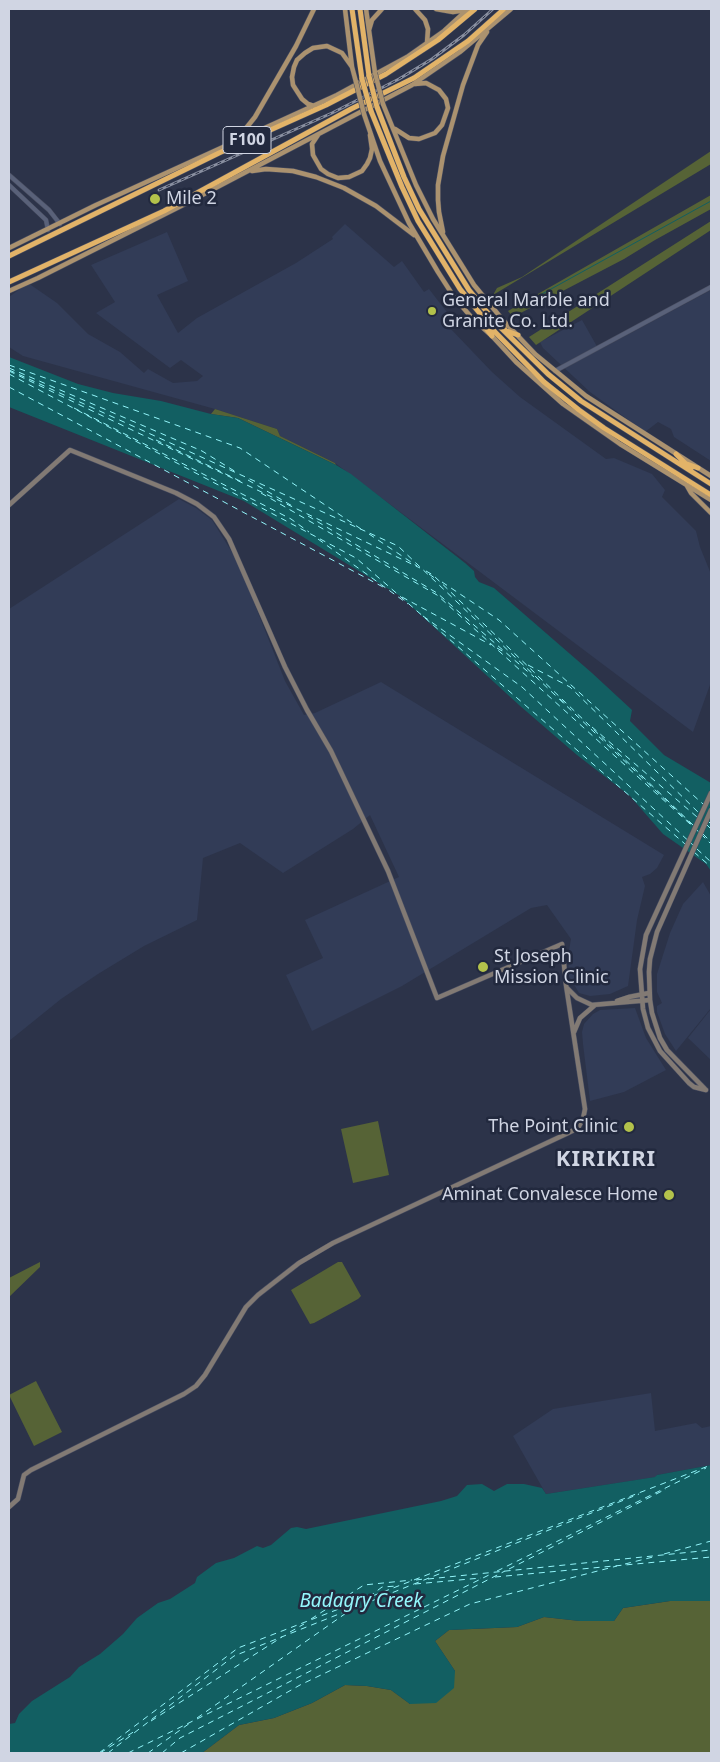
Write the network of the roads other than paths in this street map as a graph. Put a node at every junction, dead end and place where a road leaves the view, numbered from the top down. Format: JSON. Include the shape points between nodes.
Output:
{"nodes":[{"id":1,"x":314,"y":9,"type":"edge"},
{"id":2,"x":345,"y":9,"type":"edge"},
{"id":3,"x":352,"y":9,"type":"edge"},
{"id":4,"x":360,"y":9,"type":"edge"},
{"id":5,"x":366,"y":9,"type":"edge"},
{"id":6,"x":382,"y":9,"type":"edge"},
{"id":7,"x":415,"y":9,"type":"edge"},
{"id":8,"x":436,"y":9,"type":"edge"},
{"id":9,"x":468,"y":9,"type":"edge"},
{"id":10,"x":475,"y":9,"type":"edge"},
{"id":11,"x":504,"y":9,"type":"edge"},
{"id":12,"x":511,"y":9,"type":"edge"},
{"id":13,"x":496,"y":22,"type":"junction"},
{"id":14,"x":369,"y":32,"type":"junction"},
{"id":15,"x":427,"y":43,"type":"junction"},
{"id":16,"x":352,"y":67,"type":"junction"},
{"id":17,"x":412,"y":85,"type":"junction"},
{"id":18,"x":314,"y":106,"type":"junction"},
{"id":19,"x":391,"y":125,"type":"junction"},
{"id":20,"x":370,"y":131,"type":"junction"},
{"id":21,"x":321,"y":132,"type":"junction"},
{"id":22,"x":223,"y":148,"type":"junction"},
{"id":23,"x":9,"y":174,"type":"edge"},
{"id":24,"x":241,"y":174,"type":"junction"},
{"id":25,"x":9,"y":185,"type":"edge"},
{"id":26,"x":60,"y":224,"type":"junction"},
{"id":27,"x":48,"y":230,"type":"junction"},
{"id":28,"x":417,"y":238,"type":"junction"},
{"id":29,"x":448,"y":243,"type":"junction"},
{"id":30,"x":9,"y":248,"type":"edge"},
{"id":31,"x":9,"y":256,"type":"edge"},
{"id":32,"x":9,"y":282,"type":"edge"},
{"id":33,"x":711,"y":287,"type":"edge"},
{"id":34,"x":9,"y":291,"type":"edge"},
{"id":35,"x":478,"y":312,"type":"junction"},
{"id":36,"x":472,"y":318,"type":"junction"},
{"id":37,"x":482,"y":323,"type":"junction"},
{"id":38,"x":501,"y":325,"type":"junction"},
{"id":39,"x":495,"y":334,"type":"junction"},
{"id":40,"x":518,"y":335,"type":"junction"},
{"id":41,"x":555,"y":371,"type":"junction"},
{"id":42,"x":676,"y":454,"type":"junction"},
{"id":43,"x":675,"y":461,"type":"junction"},
{"id":44,"x":686,"y":464,"type":"junction"},
{"id":45,"x":698,"y":468,"type":"junction"},
{"id":46,"x":696,"y":474,"type":"junction"},
{"id":47,"x":711,"y":476,"type":"edge"},
{"id":48,"x":711,"y":484,"type":"edge"},
{"id":49,"x":686,"y":485,"type":"junction"},
{"id":50,"x":711,"y":495,"type":"edge"},
{"id":51,"x":711,"y":500,"type":"edge"},
{"id":52,"x":9,"y":505,"type":"edge"},
{"id":53,"x":711,"y":513,"type":"edge"},
{"id":54,"x":711,"y":792,"type":"edge"},
{"id":55,"x":711,"y":810,"type":"edge"},
{"id":56,"x":566,"y":985,"type":"junction"},
{"id":57,"x":649,"y":993,"type":"junction"},
{"id":58,"x":641,"y":994,"type":"junction"},
{"id":59,"x":650,"y":1000,"type":"junction"},
{"id":60,"x":642,"y":1001,"type":"junction"},
{"id":61,"x":616,"y":1002,"type":"junction"},
{"id":62,"x":597,"y":1005,"type":"junction"},
{"id":63,"x":574,"y":1033,"type":"junction"},
{"id":64,"x":9,"y":1507,"type":"edge"}],
"edges":[{"from":1,"to":22,"type":"main road","via":[[255,117]]},
{"from":2,"to":16,"type":"main road"},
{"from":3,"to":35,"type":"highway","bridge":true,"via":[[370,111],[402,188],[446,269]]},
{"from":4,"to":38,"type":"highway","bridge":true,"via":[[369,76],[404,177],[469,290]]},
{"from":5,"to":14,"type":"main road"},
{"from":6,"to":14,"type":"main road","via":[[372,20]]},
{"from":7,"to":15,"type":"main road","via":[[425,20]]},
{"from":8,"to":9,"type":"main road","via":[[453,12]]},
{"from":9,"to":15,"type":"main road"},
{"from":10,"to":31,"type":"highway","number":"F100","via":[[438,40],[386,74]]},
{"from":11,"to":32,"type":"highway","number":"F100","via":[[468,41],[414,78],[164,211]]},
{"from":12,"to":13,"type":"main road"},
{"from":13,"to":17,"type":"main road"},
{"from":13,"to":29,"type":"main road","via":[[481,40],[474,56],[455,108],[443,156],[438,200],[441,224]]},
{"from":14,"to":19,"type":"main road","bridge":true,"via":[[375,73]]},
{"from":15,"to":18,"type":"main road"},
{"from":16,"to":18,"type":"main road","via":[[342,53],[327,46],[313,48],[298,60],[292,77],[293,85],[302,99]]},
{"from":16,"to":20,"type":"main road","bridge":true},
{"from":17,"to":19,"type":"main road","via":[[426,84],[439,90],[446,99],[448,108],[442,125],[435,133],[419,139],[402,135]]},
{"from":17,"to":21,"type":"main road"},
{"from":18,"to":22,"type":"main road"},
{"from":19,"to":29,"type":"main road","via":[[424,201]]},
{"from":20,"to":21,"type":"main road","via":[[370,158],[362,170],[349,178],[328,174],[312,155],[312,144]]},
{"from":20,"to":28,"type":"main road","via":[[397,200]]},
{"from":21,"to":24,"type":"main road"},
{"from":22,"to":26,"type":"main road"},
{"from":23,"to":26,"type":"street"},
{"from":24,"to":28,"type":"main road","via":[[266,169],[316,177],[376,206]]},
{"from":24,"to":34,"type":"main road"},
{"from":25,"to":27,"type":"street","via":[[46,220]]},
{"from":26,"to":27,"type":"main road"},
{"from":27,"to":30,"type":"main road"},
{"from":28,"to":36,"type":"main road","via":[[454,297]]},
{"from":29,"to":38,"type":"main road"},
{"from":33,"to":41,"type":"street"},
{"from":35,"to":37,"type":"highway"},
{"from":35,"to":39,"type":"highway"},
{"from":36,"to":37,"type":"highway"},
{"from":36,"to":39,"type":"main road"},
{"from":37,"to":39,"type":"highway"},
{"from":38,"to":39,"type":"highway"},
{"from":38,"to":40,"type":"highway"},
{"from":38,"to":40,"type":"main road"},
{"from":38,"to":43,"type":"highway","via":[[511,339],[581,401]]},
{"from":39,"to":49,"type":"main road","via":[[516,362],[564,404]]},
{"from":39,"to":50,"type":"highway","via":[[544,382],[579,410]]},
{"from":40,"to":41,"type":"main road"},
{"from":41,"to":42,"type":"main road","via":[[586,396]]},
{"from":42,"to":44,"type":"highway"},
{"from":42,"to":45,"type":"main road"},
{"from":43,"to":44,"type":"highway"},
{"from":43,"to":46,"type":"highway"},
{"from":44,"to":45,"type":"highway"},
{"from":44,"to":46,"type":"highway"},
{"from":45,"to":47,"type":"main road"},
{"from":46,"to":48,"type":"highway"},
{"from":49,"to":51,"type":"main road"},
{"from":49,"to":53,"type":"main road"},
{"from":52,"to":56,"type":"main road","via":[[70,450],[176,493],[214,517],[229,539],[285,667],[388,871],[436,998],[562,944]]},
{"from":54,"to":58,"type":"main road","via":[[652,922],[642,951]]},
{"from":55,"to":57,"type":"main road","via":[[653,945]]},
{"from":56,"to":62,"type":"main road","via":[[577,998]]},
{"from":56,"to":63,"type":"main road"},
{"from":57,"to":58,"type":"main road"},
{"from":57,"to":59,"type":"main road"},
{"from":58,"to":60,"type":"main road"},
{"from":58,"to":61,"type":"main road"},
{"from":59,"to":60,"type":"main road"},
{"from":59,"to":60,"type":"main road","via":[[656,1027],[667,1050],[706,1090],[689,1083],[660,1052],[648,1028]]},
{"from":60,"to":61,"type":"main road"},
{"from":61,"to":62,"type":"main road"},
{"from":62,"to":63,"type":"main road","via":[[580,1018]]},
{"from":63,"to":64,"type":"main road","via":[[585,1109],[578,1128],[333,1243],[299,1263],[246,1307],[196,1386],[31,1470],[22,1478],[16,1502]]}]}
